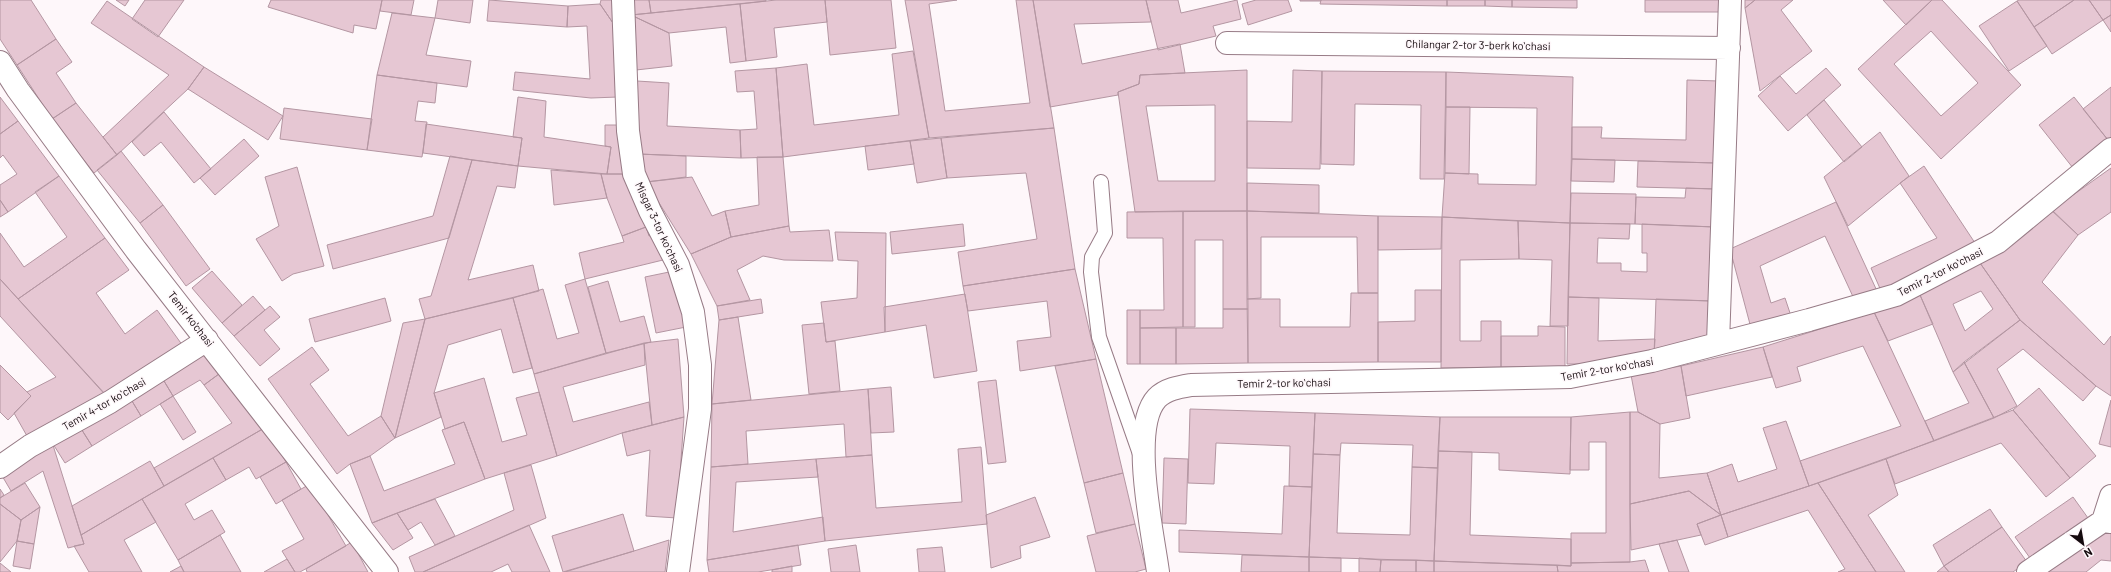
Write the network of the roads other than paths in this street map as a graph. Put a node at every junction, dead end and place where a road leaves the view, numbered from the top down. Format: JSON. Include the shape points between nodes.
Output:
{"nodes":[{"id":1,"x":623,"y":0,"type":"edge"},
{"id":2,"x":1730,"y":0,"type":"edge"},
{"id":3,"x":1227,"y":43,"type":"dead end"},
{"id":4,"x":1729,"y":48,"type":"junction"},
{"id":5,"x":0,"y":62,"type":"edge"},
{"id":6,"x":2111,"y":149,"type":"edge"},
{"id":7,"x":1101,"y":182,"type":"dead end"},
{"id":8,"x":207,"y":340,"type":"junction"},
{"id":9,"x":1718,"y":343,"type":"junction"},
{"id":10,"x":1143,"y":463,"type":"junction"},
{"id":11,"x":0,"y":467,"type":"edge"},
{"id":12,"x":2111,"y":496,"type":"edge"},
{"id":13,"x":2107,"y":521,"type":"edge"},
{"id":14,"x":388,"y":572,"type":"edge"},
{"id":15,"x":678,"y":572,"type":"edge"},
{"id":16,"x":1158,"y":572,"type":"edge"},
{"id":17,"x":2028,"y":572,"type":"edge"}],
"edges":[{"from":1,"to":15,"type":"street","name":"Misgar 3-tor koʻchasi","via":[[628,131],[634,174],[678,265],[693,312],[700,366],[700,409]]},
{"from":2,"to":4,"type":"street"},
{"from":3,"to":4,"type":"street","name":"Chilangar 2-tor 3-berk koʻchasi"},
{"from":4,"to":9,"type":"street"},
{"from":5,"to":8,"type":"street","name":"Temir ko'chasi","via":[[136,250]]},
{"from":6,"to":9,"type":"street","name":"Temir 2-tor koʻchasi","via":[[1998,242],[1896,295]]},
{"from":7,"to":10,"type":"lane","via":[[1105,233],[1092,257],[1091,272],[1099,337]]},
{"from":8,"to":11,"type":"street","name":"Temir 4-tor koʻchasi","via":[[110,402],[30,446]]},
{"from":8,"to":14,"type":"street","name":"Temir ko'chasi"},
{"from":9,"to":10,"type":"street","name":"Temir 2-tor koʻchasi","via":[[1652,361],[1570,377],[1191,385],[1172,388],[1157,398],[1147,417]]},
{"from":10,"to":16,"type":"street","name":"Temir 2-tor koʻchasi"},
{"from":12,"to":13,"type":"street"},
{"from":13,"to":17,"type":"street"}]}
